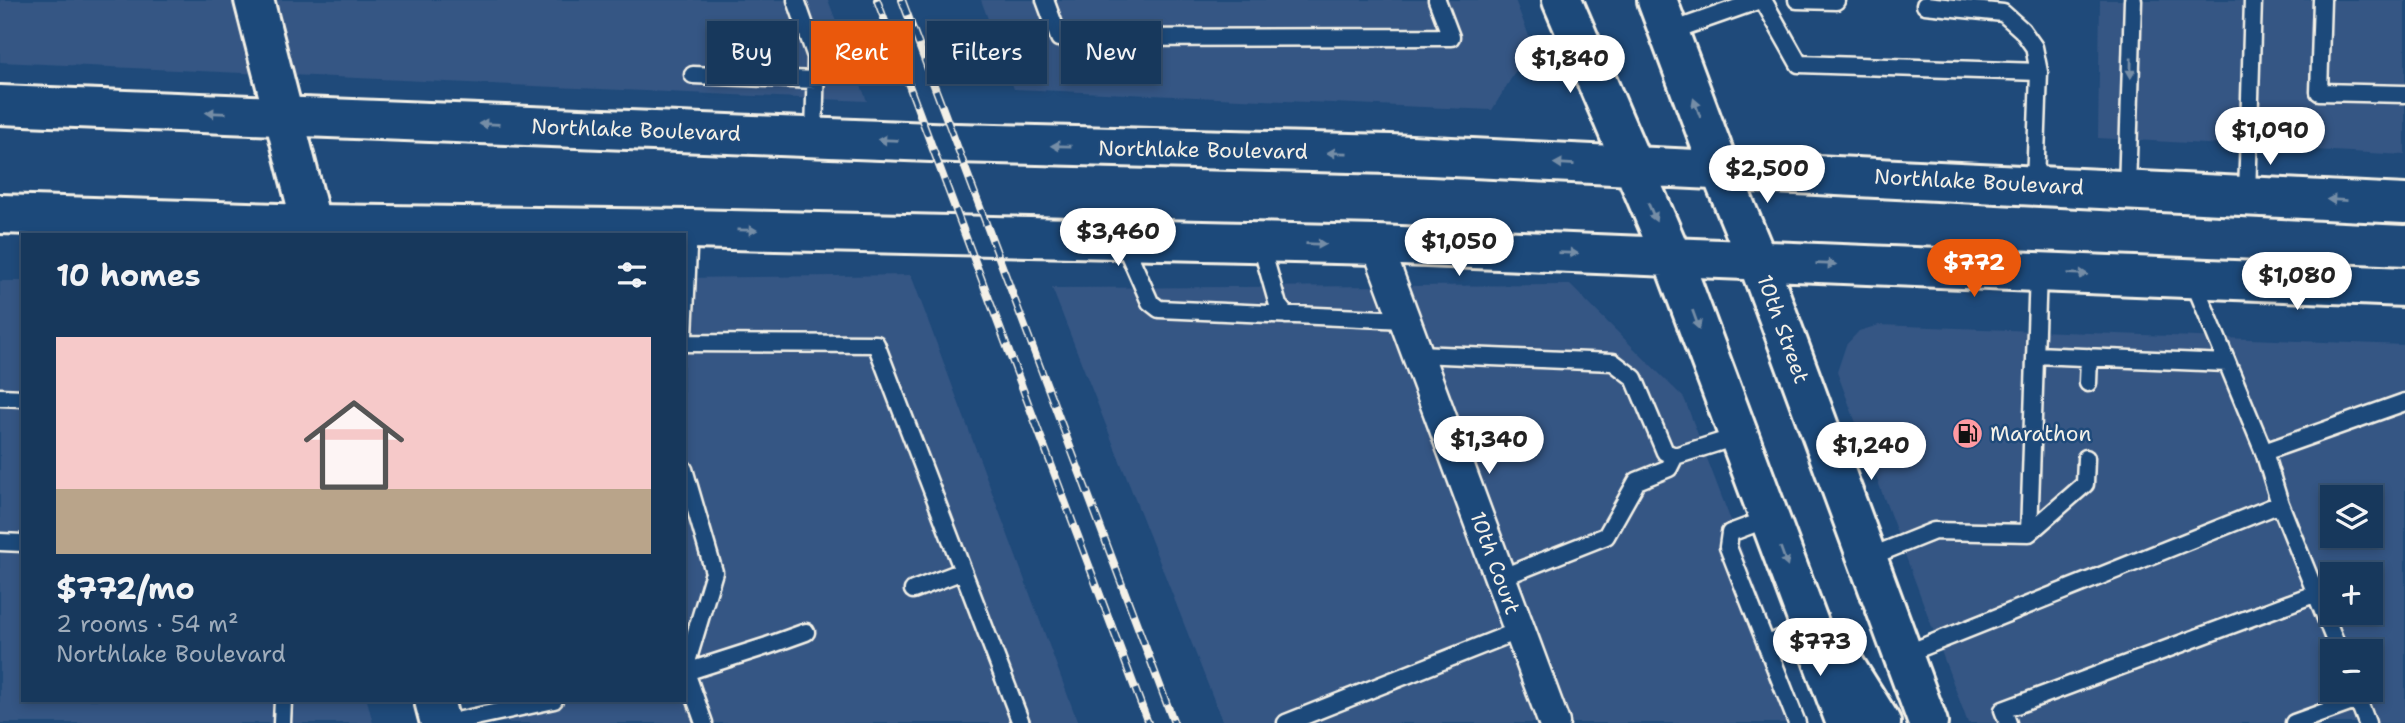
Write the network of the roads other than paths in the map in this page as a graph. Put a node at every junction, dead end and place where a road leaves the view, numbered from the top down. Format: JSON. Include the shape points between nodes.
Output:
{"nodes":[{"id":1,"x":254,"y":0,"type":"edge"},
{"id":2,"x":796,"y":0,"type":"edge"},
{"id":3,"x":1045,"y":0,"type":"edge"},
{"id":4,"x":1437,"y":0,"type":"edge"},
{"id":5,"x":1562,"y":0,"type":"edge"},
{"id":6,"x":1761,"y":0,"type":"edge"},
{"id":7,"x":1797,"y":0,"type":"edge"},
{"id":8,"x":2133,"y":0,"type":"edge"},
{"id":9,"x":2253,"y":0,"type":"edge"},
{"id":10,"x":2322,"y":0,"type":"edge"},
{"id":11,"x":1836,"y":1,"type":"edge"},
{"id":12,"x":1925,"y":5,"type":"dead end"},
{"id":13,"x":1663,"y":16,"type":"edge"},
{"id":14,"x":811,"y":43,"type":"edge"},
{"id":15,"x":2039,"y":72,"type":"junction"},
{"id":16,"x":693,"y":75,"type":"dead end"},
{"id":17,"x":811,"y":80,"type":"edge"},
{"id":18,"x":816,"y":84,"type":"edge"},
{"id":19,"x":2405,"y":94,"type":"edge"},
{"id":20,"x":0,"y":105,"type":"edge"},
{"id":21,"x":284,"y":116,"type":"junction"},
{"id":22,"x":814,"y":137,"type":"junction"},
{"id":23,"x":1632,"y":167,"type":"junction"},
{"id":24,"x":1721,"y":172,"type":"junction"},
{"id":25,"x":2035,"y":184,"type":"junction"},
{"id":26,"x":2127,"y":189,"type":"junction"},
{"id":27,"x":2247,"y":195,"type":"junction"},
{"id":28,"x":2405,"y":204,"type":"edge"},
{"id":29,"x":0,"y":214,"type":"edge"},
{"id":30,"x":190,"y":227,"type":"edge"},
{"id":31,"x":313,"y":229,"type":"edge"},
{"id":32,"x":689,"y":229,"type":"junction"},
{"id":33,"x":1122,"y":239,"type":"junction"},
{"id":34,"x":1260,"y":242,"type":"junction"},
{"id":35,"x":1377,"y":246,"type":"junction"},
{"id":36,"x":1672,"y":257,"type":"junction"},
{"id":37,"x":1758,"y":262,"type":"junction"},
{"id":38,"x":2038,"y":272,"type":"junction"},
{"id":39,"x":2192,"y":278,"type":"junction"},
{"id":40,"x":2405,"y":287,"type":"edge"},
{"id":41,"x":686,"y":293,"type":"edge"},
{"id":42,"x":1286,"y":315,"type":"junction"},
{"id":43,"x":1405,"y":320,"type":"junction"},
{"id":44,"x":686,"y":343,"type":"edge"},
{"id":45,"x":1418,"y":354,"type":"junction"},
{"id":46,"x":2035,"y":355,"type":"junction"},
{"id":47,"x":2090,"y":357,"type":"junction"},
{"id":48,"x":2227,"y":363,"type":"junction"},
{"id":49,"x":2088,"y":383,"type":"dead end"},
{"id":50,"x":0,"y":397,"type":"edge"},
{"id":51,"x":21,"y":398,"type":"edge"},
{"id":52,"x":2405,"y":402,"type":"edge"},
{"id":53,"x":1739,"y":436,"type":"junction"},
{"id":54,"x":2264,"y":452,"type":"junction"},
{"id":55,"x":1675,"y":457,"type":"junction"},
{"id":56,"x":2086,"y":458,"type":"dead end"},
{"id":57,"x":686,"y":476,"type":"edge"},
{"id":58,"x":2280,"y":503,"type":"junction"},
{"id":59,"x":1770,"y":518,"type":"junction"},
{"id":60,"x":2029,"y":533,"type":"junction"},
{"id":61,"x":0,"y":542,"type":"edge"},
{"id":62,"x":21,"y":543,"type":"edge"},
{"id":63,"x":1867,"y":558,"type":"junction"},
{"id":64,"x":963,"y":571,"type":"junction"},
{"id":65,"x":1500,"y":578,"type":"junction"},
{"id":66,"x":913,"y":590,"type":"dead end"},
{"id":67,"x":2317,"y":593,"type":"junction"},
{"id":68,"x":1806,"y":616,"type":"junction"},
{"id":69,"x":1520,"y":630,"type":"junction"},
{"id":70,"x":806,"y":632,"type":"dead end"},
{"id":71,"x":2334,"y":639,"type":"edge"},
{"id":72,"x":1766,"y":645,"type":"junction"},
{"id":73,"x":1903,"y":655,"type":"junction"},
{"id":74,"x":686,"y":669,"type":"edge"},
{"id":75,"x":686,"y":672,"type":"edge"},
{"id":76,"x":686,"y":675,"type":"edge"},
{"id":77,"x":283,"y":702,"type":"edge"},
{"id":78,"x":435,"y":702,"type":"edge"},
{"id":79,"x":545,"y":702,"type":"edge"},
{"id":80,"x":2340,"y":702,"type":"edge"},
{"id":81,"x":2359,"y":702,"type":"edge"},
{"id":82,"x":282,"y":723,"type":"edge"},
{"id":83,"x":440,"y":723,"type":"edge"},
{"id":84,"x":447,"y":723,"type":"edge"},
{"id":85,"x":704,"y":723,"type":"edge"},
{"id":86,"x":1021,"y":723,"type":"edge"},
{"id":87,"x":1286,"y":723,"type":"edge"},
{"id":88,"x":1554,"y":723,"type":"edge"},
{"id":89,"x":1797,"y":723,"type":"edge"},
{"id":90,"x":1846,"y":723,"type":"edge"},
{"id":91,"x":1881,"y":723,"type":"edge"},
{"id":92,"x":1928,"y":723,"type":"edge"},
{"id":93,"x":2008,"y":723,"type":"edge"},
{"id":94,"x":2294,"y":723,"type":"edge"},
{"id":95,"x":2367,"y":723,"type":"edge"}],
"edges":[{"from":1,"to":21,"type":"main road"},
{"from":2,"to":14,"type":"lane"},
{"from":3,"to":4,"type":"lane","via":[[1059,37],[1451,37]]},
{"from":5,"to":23,"type":"main road"},
{"from":6,"to":13,"type":"lane"},
{"from":6,"to":15,"type":"lane","via":[[1799,64]]},
{"from":7,"to":11,"type":"lane"},
{"from":8,"to":26,"type":"lane","one_way":true},
{"from":9,"to":27,"type":"lane"},
{"from":10,"to":19,"type":"lane","via":[[2319,92]]},
{"from":12,"to":15,"type":"lane","via":[[2003,13],[2034,47]]},
{"from":24,"to":13,"type":"main road","name":"10th Street","one_way":true},
{"from":15,"to":25,"type":"lane"},
{"from":16,"to":17,"type":"lane"},
{"from":18,"to":22,"type":"lane"},
{"from":21,"to":20,"type":"main road","name":"Northlake Boulevard","one_way":true},
{"from":22,"to":21,"type":"main road","name":"Northlake Boulevard","one_way":true},
{"from":21,"to":31,"type":"main road"},
{"from":23,"to":22,"type":"main road","name":"Northlake Boulevard","one_way":true},
{"from":23,"to":24,"type":"main road","name":"Northlake Boulevard"},
{"from":23,"to":36,"type":"main road","one_way":true},
{"from":24,"to":25,"type":"main road","name":"Northlake Boulevard"},
{"from":24,"to":37,"type":"main road","name":"10th Street"},
{"from":25,"to":26,"type":"main road","name":"Northlake Boulevard"},
{"from":26,"to":27,"type":"main road","name":"Northlake Boulevard"},
{"from":28,"to":27,"type":"main road","name":"Northlake Boulevard","one_way":true},
{"from":29,"to":30,"type":"main road"},
{"from":30,"to":31,"type":"main road"},
{"from":31,"to":32,"type":"main road"},
{"from":32,"to":33,"type":"main road","one_way":true},
{"from":32,"to":41,"type":"lane"},
{"from":33,"to":34,"type":"main road"},
{"from":33,"to":42,"type":"lane","via":[[1150,302],[1159,309]]},
{"from":34,"to":35,"type":"main road","one_way":true},
{"from":34,"to":42,"type":"lane","via":[[1278,306]]},
{"from":35,"to":36,"type":"main road","one_way":true},
{"from":35,"to":43,"type":"street","name":"10th Court"},
{"from":36,"to":37,"type":"main road"},
{"from":36,"to":53,"type":"main road","one_way":true},
{"from":37,"to":38,"type":"main road","one_way":true},
{"from":37,"to":63,"type":"main road","name":"10th Street"},
{"from":38,"to":39,"type":"main road","one_way":true},
{"from":38,"to":46,"type":"lane"},
{"from":39,"to":40,"type":"main road"},
{"from":39,"to":48,"type":"lane"},
{"from":42,"to":43,"type":"lane"},
{"from":43,"to":45,"type":"street","name":"10th Court"},
{"from":44,"to":64,"type":"lane","via":[[876,344]]},
{"from":45,"to":55,"type":"lane","via":[[1613,362],[1633,378],[1665,452]]},
{"from":45,"to":65,"type":"street","name":"10th Court"},
{"from":46,"to":47,"type":"lane"},
{"from":46,"to":60,"type":"lane"},
{"from":47,"to":48,"type":"lane"},
{"from":47,"to":49,"type":"lane"},
{"from":48,"to":54,"type":"lane"},
{"from":50,"to":51,"type":"lane"},
{"from":52,"to":54,"type":"lane"},
{"from":53,"to":55,"type":"lane"},
{"from":53,"to":59,"type":"main road"},
{"from":54,"to":58,"type":"lane"},
{"from":55,"to":65,"type":"lane","via":[[1669,468],[1637,481],[1606,536]]},
{"from":56,"to":60,"type":"lane","via":[[2085,484]]},
{"from":57,"to":74,"type":"lane","via":[[714,572]]},
{"from":58,"to":67,"type":"lane"},
{"from":58,"to":73,"type":"lane"},
{"from":59,"to":68,"type":"main road","one_way":true},
{"from":59,"to":72,"type":"lane","via":[[1730,533],[1728,547]]},
{"from":60,"to":63,"type":"lane","via":[[1934,531]]},
{"from":61,"to":62,"type":"lane"},
{"from":63,"to":73,"type":"main road","name":"10th Street"},
{"from":64,"to":66,"type":"lane"},
{"from":64,"to":86,"type":"lane"},
{"from":65,"to":69,"type":"street","name":"10th Court"},
{"from":67,"to":71,"type":"lane"},
{"from":67,"to":93,"type":"lane","via":[[2003,710]]},
{"from":68,"to":72,"type":"lane"},
{"from":68,"to":90,"type":"main road"},
{"from":68,"to":91,"type":"main road","via":[[1844,660]]},
{"from":69,"to":87,"type":"lane"},
{"from":69,"to":88,"type":"street","name":"10th Court"},
{"from":70,"to":75,"type":"lane"},
{"from":72,"to":89,"type":"lane"},
{"from":73,"to":92,"type":"main road","name":"10th Street"},
{"from":76,"to":85,"type":"lane"},
{"from":77,"to":82,"type":"lane"},
{"from":78,"to":83,"type":"main road"},
{"from":79,"to":84,"type":"lane"},
{"from":80,"to":94,"type":"lane"},
{"from":81,"to":95,"type":"lane"}]}
